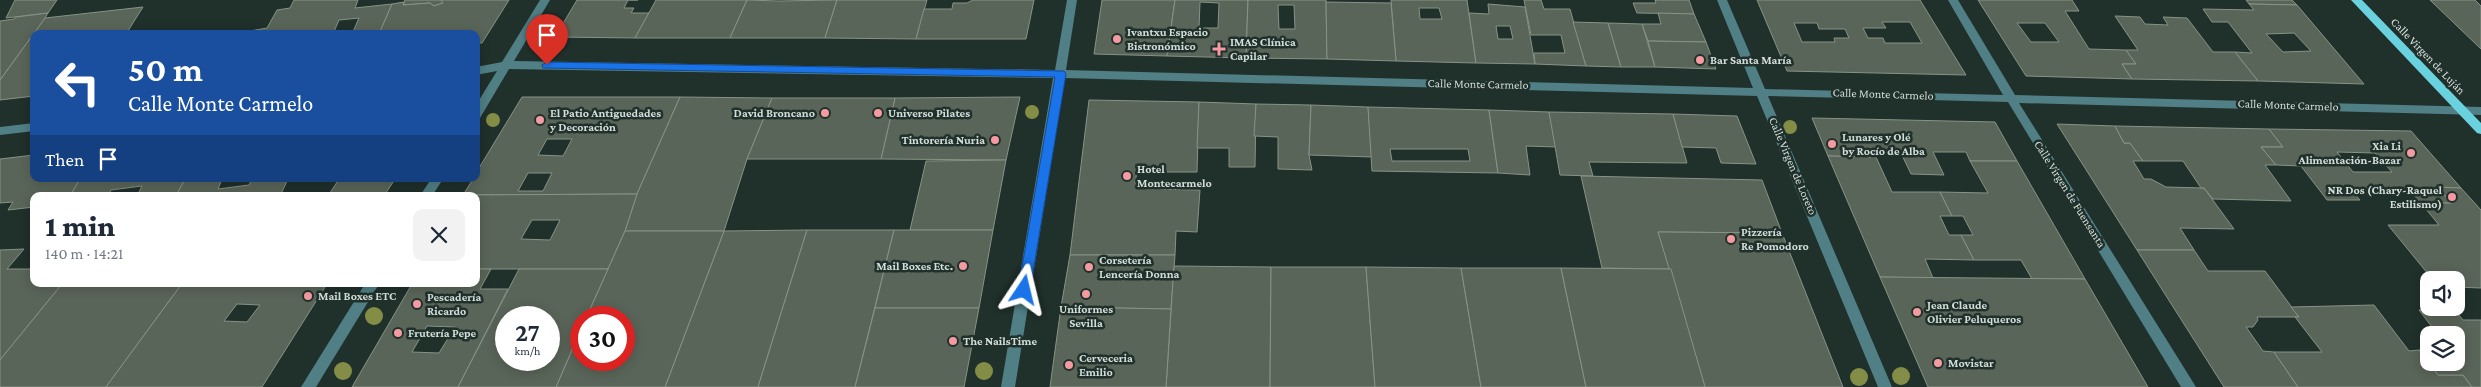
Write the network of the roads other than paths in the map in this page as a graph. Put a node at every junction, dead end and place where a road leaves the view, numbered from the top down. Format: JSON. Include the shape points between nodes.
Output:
{"nodes":[{"id":1,"x":545,"y":0,"type":"edge"},
{"id":2,"x":1072,"y":0,"type":"edge"},
{"id":3,"x":1722,"y":0,"type":"edge"},
{"id":4,"x":1953,"y":0,"type":"edge"},
{"id":5,"x":2356,"y":0,"type":"edge"},
{"id":6,"x":508,"y":65,"type":"junction"},
{"id":7,"x":480,"y":71,"type":"edge"},
{"id":8,"x":1060,"y":74,"type":"junction"},
{"id":9,"x":1762,"y":91,"type":"junction"},
{"id":10,"x":2010,"y":97,"type":"junction"},
{"id":11,"x":480,"y":109,"type":"edge"},
{"id":12,"x":2462,"y":111,"type":"junction"},
{"id":13,"x":2481,"y":111,"type":"edge"},
{"id":14,"x":30,"y":127,"type":"edge"},
{"id":15,"x":2481,"y":130,"type":"edge"},
{"id":16,"x":0,"y":131,"type":"edge"},
{"id":17,"x":370,"y":287,"type":"edge"},
{"id":18,"x":308,"y":387,"type":"edge"},
{"id":19,"x":1008,"y":387,"type":"edge"},
{"id":20,"x":1885,"y":387,"type":"edge"},
{"id":21,"x":2189,"y":387,"type":"edge"}],
"edges":[{"from":1,"to":6,"type":"street","via":[[521,37]]},
{"from":2,"to":8,"type":"street"},
{"from":3,"to":9,"type":"street","name":"Calle Virgen de Loreto"},
{"from":4,"to":10,"type":"street","name":"Calle Virgen de Fuensanta"},
{"from":5,"to":12,"type":"main road","name":"Calle Virgen de Luján"},
{"from":6,"to":7,"type":"street","name":"Calle Monte Carmelo"},
{"from":6,"to":8,"type":"street","name":"Calle Monte Carmelo"},
{"from":6,"to":11,"type":"street"},
{"from":8,"to":9,"type":"street","name":"Calle Monte Carmelo"},
{"from":8,"to":19,"type":"street"},
{"from":9,"to":10,"type":"street","name":"Calle Monte Carmelo"},
{"from":9,"to":20,"type":"street","name":"Calle Virgen de Loreto"},
{"from":10,"to":12,"type":"street","name":"Calle Monte Carmelo"},
{"from":10,"to":21,"type":"street","name":"Calle Virgen de Fuensanta"},
{"from":12,"to":13,"type":"street","name":"Calle Monte Carmelo"},
{"from":12,"to":15,"type":"main road","name":"Calle Virgen de Luján"},
{"from":14,"to":16,"type":"street"},
{"from":17,"to":18,"type":"street"}]}
